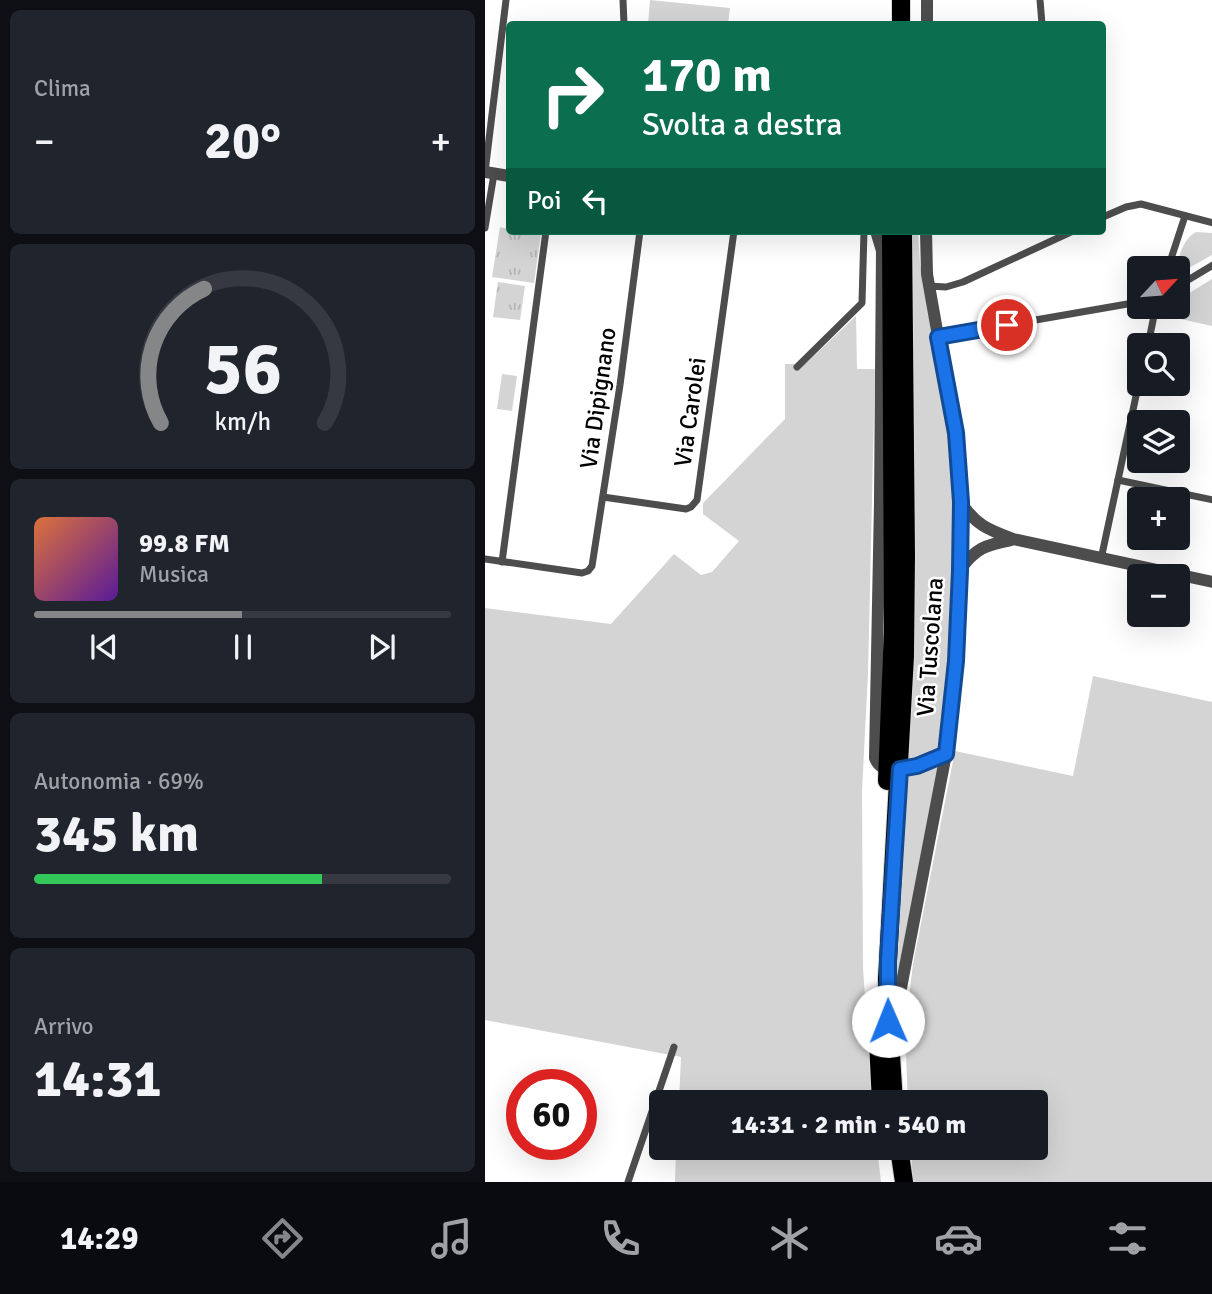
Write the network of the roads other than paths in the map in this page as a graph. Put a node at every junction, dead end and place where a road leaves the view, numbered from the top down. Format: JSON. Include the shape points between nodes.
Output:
{"nodes":[{"id":1,"x":506,"y":0,"type":"edge"},
{"id":2,"x":623,"y":0,"type":"edge"},
{"id":3,"x":889,"y":0,"type":"edge"},
{"id":4,"x":901,"y":0,"type":"edge"},
{"id":5,"x":927,"y":0,"type":"edge"},
{"id":6,"x":1040,"y":0,"type":"edge"},
{"id":7,"x":624,"y":21,"type":"edge"},
{"id":8,"x":889,"y":21,"type":"edge"},
{"id":9,"x":901,"y":21,"type":"edge"},
{"id":10,"x":927,"y":21,"type":"edge"},
{"id":11,"x":1042,"y":21,"type":"edge"},
{"id":12,"x":488,"y":173,"type":"edge"},
{"id":13,"x":506,"y":176,"type":"edge"},
{"id":14,"x":1185,"y":216,"type":"junction"},
{"id":15,"x":1106,"y":217,"type":"edge"},
{"id":16,"x":1212,"y":223,"type":"edge"},
{"id":17,"x":485,"y":228,"type":"edge"},
{"id":18,"x":545,"y":235,"type":"edge"},
{"id":19,"x":639,"y":235,"type":"edge"},
{"id":20,"x":733,"y":235,"type":"edge"},
{"id":21,"x":864,"y":235,"type":"edge"},
{"id":22,"x":877,"y":235,"type":"edge"},
{"id":23,"x":891,"y":235,"type":"edge"},
{"id":24,"x":903,"y":235,"type":"edge"},
{"id":25,"x":926,"y":235,"type":"edge"},
{"id":26,"x":1064,"y":235,"type":"edge"},
{"id":27,"x":882,"y":249,"type":"junction"},
{"id":28,"x":1172,"y":256,"type":"edge"},
{"id":29,"x":1212,"y":265,"type":"edge"},
{"id":30,"x":1190,"y":279,"type":"edge"},
{"id":31,"x":929,"y":286,"type":"junction"},
{"id":32,"x":892,"y":304,"type":"junction"},
{"id":33,"x":1127,"y":304,"type":"edge"},
{"id":34,"x":938,"y":337,"type":"junction"},
{"id":35,"x":797,"y":367,"type":"dead end"},
{"id":36,"x":1136,"y":396,"type":"edge"},
{"id":37,"x":893,"y":430,"type":"junction"},
{"id":38,"x":1118,"y":480,"type":"junction"},
{"id":39,"x":603,"y":497,"type":"junction"},
{"id":40,"x":1212,"y":500,"type":"edge"},
{"id":41,"x":880,"y":502,"type":"junction"},
{"id":42,"x":961,"y":502,"type":"junction"},
{"id":43,"x":1013,"y":539,"type":"junction"},
{"id":44,"x":485,"y":559,"type":"edge"},
{"id":45,"x":1101,"y":559,"type":"junction"},
{"id":46,"x":502,"y":562,"type":"junction"},
{"id":47,"x":960,"y":571,"type":"junction"},
{"id":48,"x":1212,"y":582,"type":"edge"},
{"id":49,"x":946,"y":754,"type":"junction"},
{"id":50,"x":894,"y":769,"type":"junction"},
{"id":51,"x":674,"y":1047,"type":"dead end"},
{"id":52,"x":890,"y":1065,"type":"junction"},
{"id":53,"x":880,"y":1090,"type":"edge"},
{"id":54,"x":893,"y":1090,"type":"edge"},
{"id":55,"x":889,"y":1160,"type":"edge"},
{"id":56,"x":901,"y":1160,"type":"edge"},
{"id":57,"x":629,"y":1182,"type":"edge"},
{"id":58,"x":892,"y":1182,"type":"edge"},
{"id":59,"x":904,"y":1182,"type":"edge"}],
"edges":[{"from":1,"to":12,"type":"street"},
{"from":2,"to":7,"type":"street"},
{"from":3,"to":8,"type":"main road"},
{"from":4,"to":9,"type":"main road"},
{"from":5,"to":10,"type":"street"},
{"from":6,"to":11,"type":"street"},
{"from":12,"to":13,"type":"street"},
{"from":12,"to":17,"type":"street"},
{"from":14,"to":15,"type":"street","via":[[1141,204]]},
{"from":14,"to":16,"type":"street"},
{"from":14,"to":28,"type":"street"},
{"from":18,"to":46,"type":"street"},
{"from":19,"to":39,"type":"street","name":"Via Dipignano"},
{"from":20,"to":39,"type":"street","name":"Via Carolei","via":[[697,500],[686,509]]},
{"from":21,"to":35,"type":"street","via":[[862,303]]},
{"from":22,"to":27,"type":"street"},
{"from":23,"to":32,"type":"main road","name":"Via Tuscolana"},
{"from":24,"to":50,"type":"main road","name":"Via Tuscolana","via":[[906,581]]},
{"from":25,"to":31,"type":"street","name":"Via Tuscolana"},
{"from":26,"to":31,"type":"street","via":[[961,283]]},
{"from":27,"to":32,"type":"street"},
{"from":27,"to":41,"type":"street","name":"Via Tuscolana"},
{"from":29,"to":30,"type":"street"},
{"from":31,"to":34,"type":"street","name":"Via Tuscolana"},
{"from":32,"to":37,"type":"main road","name":"Via Tuscolana"},
{"from":33,"to":34,"type":"street"},
{"from":34,"to":42,"type":"street","name":"Via Tuscolana","via":[[956,433]]},
{"from":36,"to":38,"type":"street"},
{"from":37,"to":41,"type":"street"},
{"from":37,"to":50,"type":"main road","name":"Via Tuscolana"},
{"from":38,"to":40,"type":"street"},
{"from":38,"to":45,"type":"street"},
{"from":39,"to":46,"type":"street","name":"Via Dipignano","via":[[589,570],[582,573]]},
{"from":41,"to":50,"type":"street","name":"Via Tuscolana","via":[[875,758],[878,765]]},
{"from":42,"to":43,"type":"street","via":[[982,527]]},
{"from":42,"to":47,"type":"street","name":"Via Tuscolana"},
{"from":43,"to":45,"type":"street"},
{"from":43,"to":47,"type":"street","via":[[981,548]]},
{"from":44,"to":46,"type":"street"},
{"from":45,"to":48,"type":"street"},
{"from":47,"to":49,"type":"street","name":"Via Tuscolana"},
{"from":49,"to":50,"type":"street"},
{"from":49,"to":52,"type":"street","name":"Via Tuscolana"},
{"from":50,"to":52,"type":"main road","name":"Via Tuscolana","via":[[887,979]]},
{"from":50,"to":53,"type":"main road","name":"Via Tuscolana","via":[[876,968]]},
{"from":51,"to":57,"type":"street"},
{"from":52,"to":54,"type":"main road","name":"Via Tuscolana"},
{"from":55,"to":58,"type":"main road"},
{"from":56,"to":59,"type":"main road"}]}
